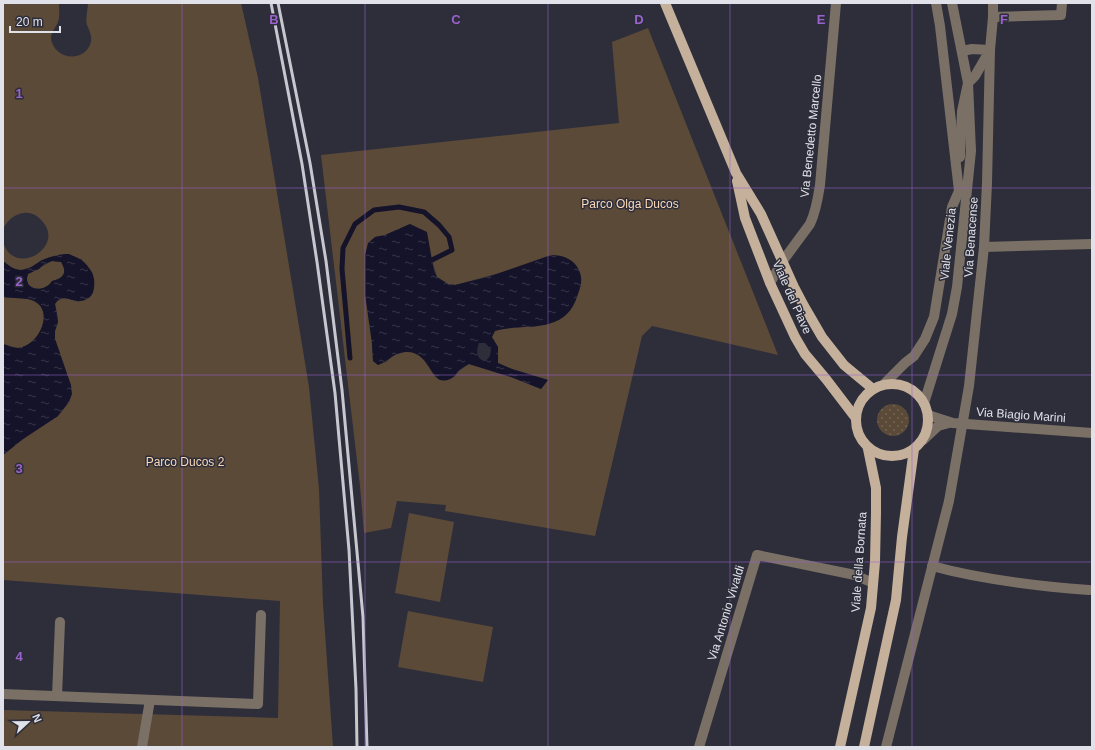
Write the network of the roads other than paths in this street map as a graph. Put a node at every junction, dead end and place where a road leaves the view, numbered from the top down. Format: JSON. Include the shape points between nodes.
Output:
{"nodes":[{"id":1,"x":665,"y":3,"type":"edge"},
{"id":2,"x":836,"y":3,"type":"edge"},
{"id":3,"x":936,"y":3,"type":"edge"},
{"id":4,"x":952,"y":3,"type":"edge"},
{"id":5,"x":993,"y":3,"type":"edge"},
{"id":6,"x":1062,"y":3,"type":"edge"},
{"id":7,"x":993,"y":17,"type":"junction"},
{"id":8,"x":990,"y":50,"type":"junction"},
{"id":9,"x":962,"y":51,"type":"junction"},
{"id":10,"x":968,"y":83,"type":"junction"},
{"id":11,"x":736,"y":173,"type":"junction"},
{"id":12,"x":959,"y":191,"type":"junction"},
{"id":13,"x":1092,"y":244,"type":"edge"},
{"id":14,"x":984,"y":247,"type":"junction"},
{"id":15,"x":782,"y":262,"type":"junction"},
{"id":16,"x":770,"y":283,"type":"junction"},
{"id":17,"x":884,"y":384,"type":"junction"},
{"id":18,"x":873,"y":389,"type":"junction"},
{"id":19,"x":924,"y":403,"type":"junction"},
{"id":20,"x":928,"y":415,"type":"junction"},
{"id":21,"x":855,"y":417,"type":"junction"},
{"id":22,"x":949,"y":423,"type":"junction"},
{"id":23,"x":963,"y":424,"type":"junction"},
{"id":24,"x":1092,"y":433,"type":"edge"},
{"id":25,"x":923,"y":440,"type":"junction"},
{"id":26,"x":868,"y":449,"type":"junction"},
{"id":27,"x":914,"y":449,"type":"junction"},
{"id":28,"x":932,"y":566,"type":"junction"},
{"id":29,"x":873,"y":583,"type":"junction"},
{"id":30,"x":1088,"y":590,"type":"dead end"},
{"id":31,"x":261,"y":615,"type":"dead end"},
{"id":32,"x":60,"y":622,"type":"dead end"},
{"id":33,"x":3,"y":694,"type":"edge"},
{"id":34,"x":57,"y":696,"type":"junction"},
{"id":35,"x":150,"y":700,"type":"junction"},
{"id":36,"x":142,"y":747,"type":"edge"},
{"id":37,"x":699,"y":747,"type":"edge"},
{"id":38,"x":840,"y":747,"type":"edge"},
{"id":39,"x":864,"y":747,"type":"edge"},
{"id":40,"x":886,"y":747,"type":"edge"}],
"edges":[{"from":1,"to":11,"type":"main road","name":"Viale del Piave"},
{"from":2,"to":15,"type":"street","name":"Via Benedetto Marcello","via":[[818,202],[810,224]]},
{"from":3,"to":12,"type":"street","name":"Viale Venezia"},
{"from":4,"to":9,"type":"street","name":"Viale Venezia"},
{"from":5,"to":7,"type":"street","name":"Via Benacense"},
{"from":6,"to":7,"type":"street","via":[[1062,15]]},
{"from":7,"to":8,"type":"street","name":"Via Benacense"},
{"from":8,"to":9,"type":"street"},
{"from":8,"to":10,"type":"street","name":"Via Benacense"},
{"from":8,"to":14,"type":"street","name":"Via Benacense","via":[[988,183]]},
{"from":9,"to":10,"type":"street","name":"Viale Venezia"},
{"from":10,"to":12,"type":"street","name":"Viale Venezia","via":[[962,111]]},
{"from":10,"to":19,"type":"street","name":"Viale Venezia","via":[[971,151],[957,287],[952,314]]},
{"from":11,"to":15,"type":"main road","name":"Viale del Piave","via":[[761,214]]},
{"from":11,"to":16,"type":"main road","name":"Viale del Piave","via":[[746,218]]},
{"from":12,"to":17,"type":"street","name":"Viale Venezia","via":[[952,207],[934,317],[925,339],[914,356]]},
{"from":13,"to":14,"type":"street"},
{"from":14,"to":23,"type":"street","name":"Via Benacense"},
{"from":15,"to":16,"type":"street","name":"Via Benedetto Marcello"},
{"from":15,"to":18,"type":"main road","name":"Viale del Piave","via":[[822,337],[844,365]]},
{"from":16,"to":21,"type":"main road","name":"Viale del Piave","via":[[805,354]]},
{"from":17,"to":18,"type":"main road"},
{"from":17,"to":19,"type":"main road","via":[[907,387],[917,393]]},
{"from":18,"to":21,"type":"main road","via":[[864,396]]},
{"from":19,"to":20,"type":"main road"},
{"from":20,"to":22,"type":"street"},
{"from":20,"to":25,"type":"main road","via":[[928,428]]},
{"from":21,"to":26,"type":"main road","via":[[856,429]]},
{"from":22,"to":23,"type":"street","name":"Via Biagio Marini"},
{"from":22,"to":25,"type":"street","via":[[938,426]]},
{"from":23,"to":24,"type":"street","name":"Via Biagio Marini"},
{"from":23,"to":28,"type":"street","via":[[949,501]]},
{"from":25,"to":27,"type":"main road"},
{"from":26,"to":27,"type":"main road","via":[[891,457],[903,455]]},
{"from":26,"to":29,"type":"main road","name":"Viale della Bornata","via":[[876,488]]},
{"from":27,"to":39,"type":"main road","via":[[896,600]]},
{"from":28,"to":30,"type":"street","via":[[957,573],[1030,585]]},
{"from":28,"to":40,"type":"street"},
{"from":29,"to":37,"type":"street","name":"Via Antonio Vivaldi","via":[[855,575],[757,555]]},
{"from":29,"to":38,"type":"main road","name":"Viale della Bornata","via":[[871,608]]},
{"from":31,"to":35,"type":"street","via":[[258,704]]},
{"from":32,"to":34,"type":"street"},
{"from":33,"to":34,"type":"street"},
{"from":34,"to":35,"type":"street"},
{"from":35,"to":36,"type":"street"}]}
